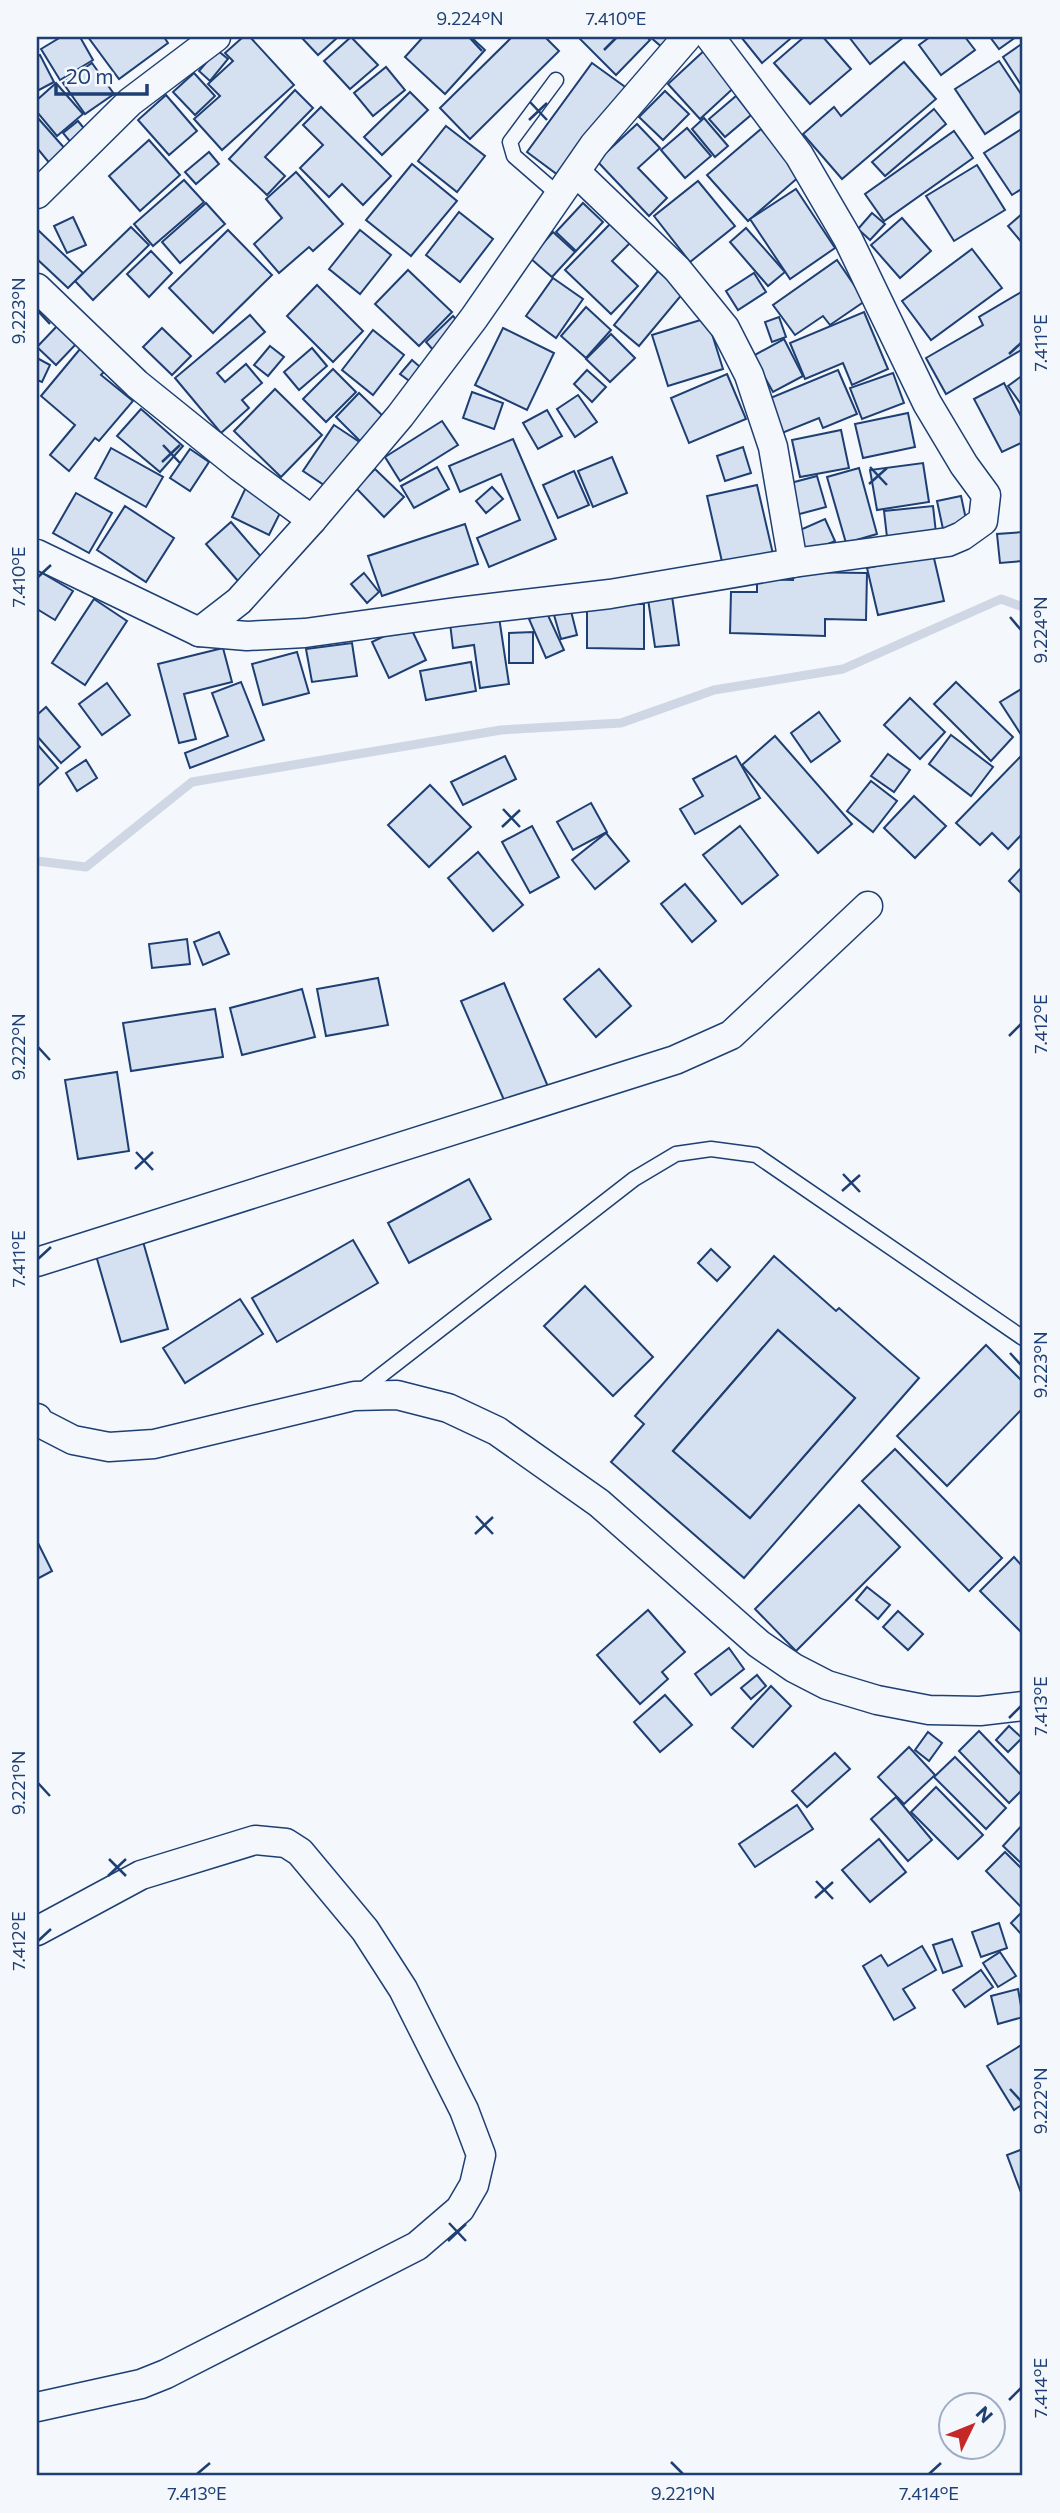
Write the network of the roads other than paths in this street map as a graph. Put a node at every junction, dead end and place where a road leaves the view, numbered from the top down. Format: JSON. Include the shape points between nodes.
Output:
{"nodes":[{"id":1,"x":216,"y":37,"type":"edge"},
{"id":2,"x":687,"y":37,"type":"edge"},
{"id":3,"x":710,"y":37,"type":"edge"},
{"id":4,"x":556,"y":80,"type":"dead end"},
{"id":5,"x":576,"y":172,"type":"junction"},
{"id":6,"x":37,"y":194,"type":"edge"},
{"id":7,"x":560,"y":196,"type":"junction"},
{"id":8,"x":37,"y":288,"type":"edge"},
{"id":9,"x":312,"y":520,"type":"junction"},
{"id":10,"x":37,"y":554,"type":"edge"},
{"id":11,"x":793,"y":563,"type":"junction"},
{"id":12,"x":200,"y":632,"type":"junction"},
{"id":13,"x":868,"y":906,"type":"dead end"},
{"id":14,"x":37,"y":1262,"type":"edge"},
{"id":15,"x":1023,"y":1338,"type":"edge"},
{"id":16,"x":354,"y":1396,"type":"junction"},
{"id":17,"x":37,"y":1418,"type":"edge"},
{"id":18,"x":1023,"y":1706,"type":"edge"},
{"id":19,"x":37,"y":1931,"type":"edge"},
{"id":20,"x":37,"y":2407,"type":"edge"}],
"edges":[{"from":1,"to":6,"type":"street","via":[[131,102]]},
{"from":2,"to":5,"type":"street"},
{"from":3,"to":11,"type":"street","via":[[799,155],[848,239],[927,402],[986,495],[983,521],[948,542]]},
{"from":4,"to":7,"type":"lane","via":[[510,142],[514,156]]},
{"from":5,"to":7,"type":"street"},
{"from":5,"to":11,"type":"street","via":[[677,269],[725,328],[749,375],[773,447]]},
{"from":7,"to":9,"type":"street","via":[[400,416]]},
{"from":8,"to":9,"type":"street","via":[[137,384]]},
{"from":9,"to":12,"type":"street","via":[[239,601]]},
{"from":10,"to":12,"type":"street"},
{"from":11,"to":12,"type":"street","via":[[610,594],[305,633],[247,636]]},
{"from":13,"to":14,"type":"street","via":[[731,1035],[705,1049]]},
{"from":15,"to":16,"type":"lane","via":[[757,1155],[711,1149],[677,1154],[634,1179]]},
{"from":16,"to":17,"type":"street","via":[[154,1444],[109,1447],[73,1440]]},
{"from":16,"to":18,"type":"street","via":[[397,1395],[448,1408],[497,1431],[600,1503],[759,1644],[827,1685],[929,1710]]},
{"from":19,"to":20,"type":"street","via":[[141,1875],[255,1840],[286,1843],[300,1852],[365,1930],[403,1989],[464,2110],[481,2155],[474,2185],[460,2209],[417,2246],[166,2374]]}]}
